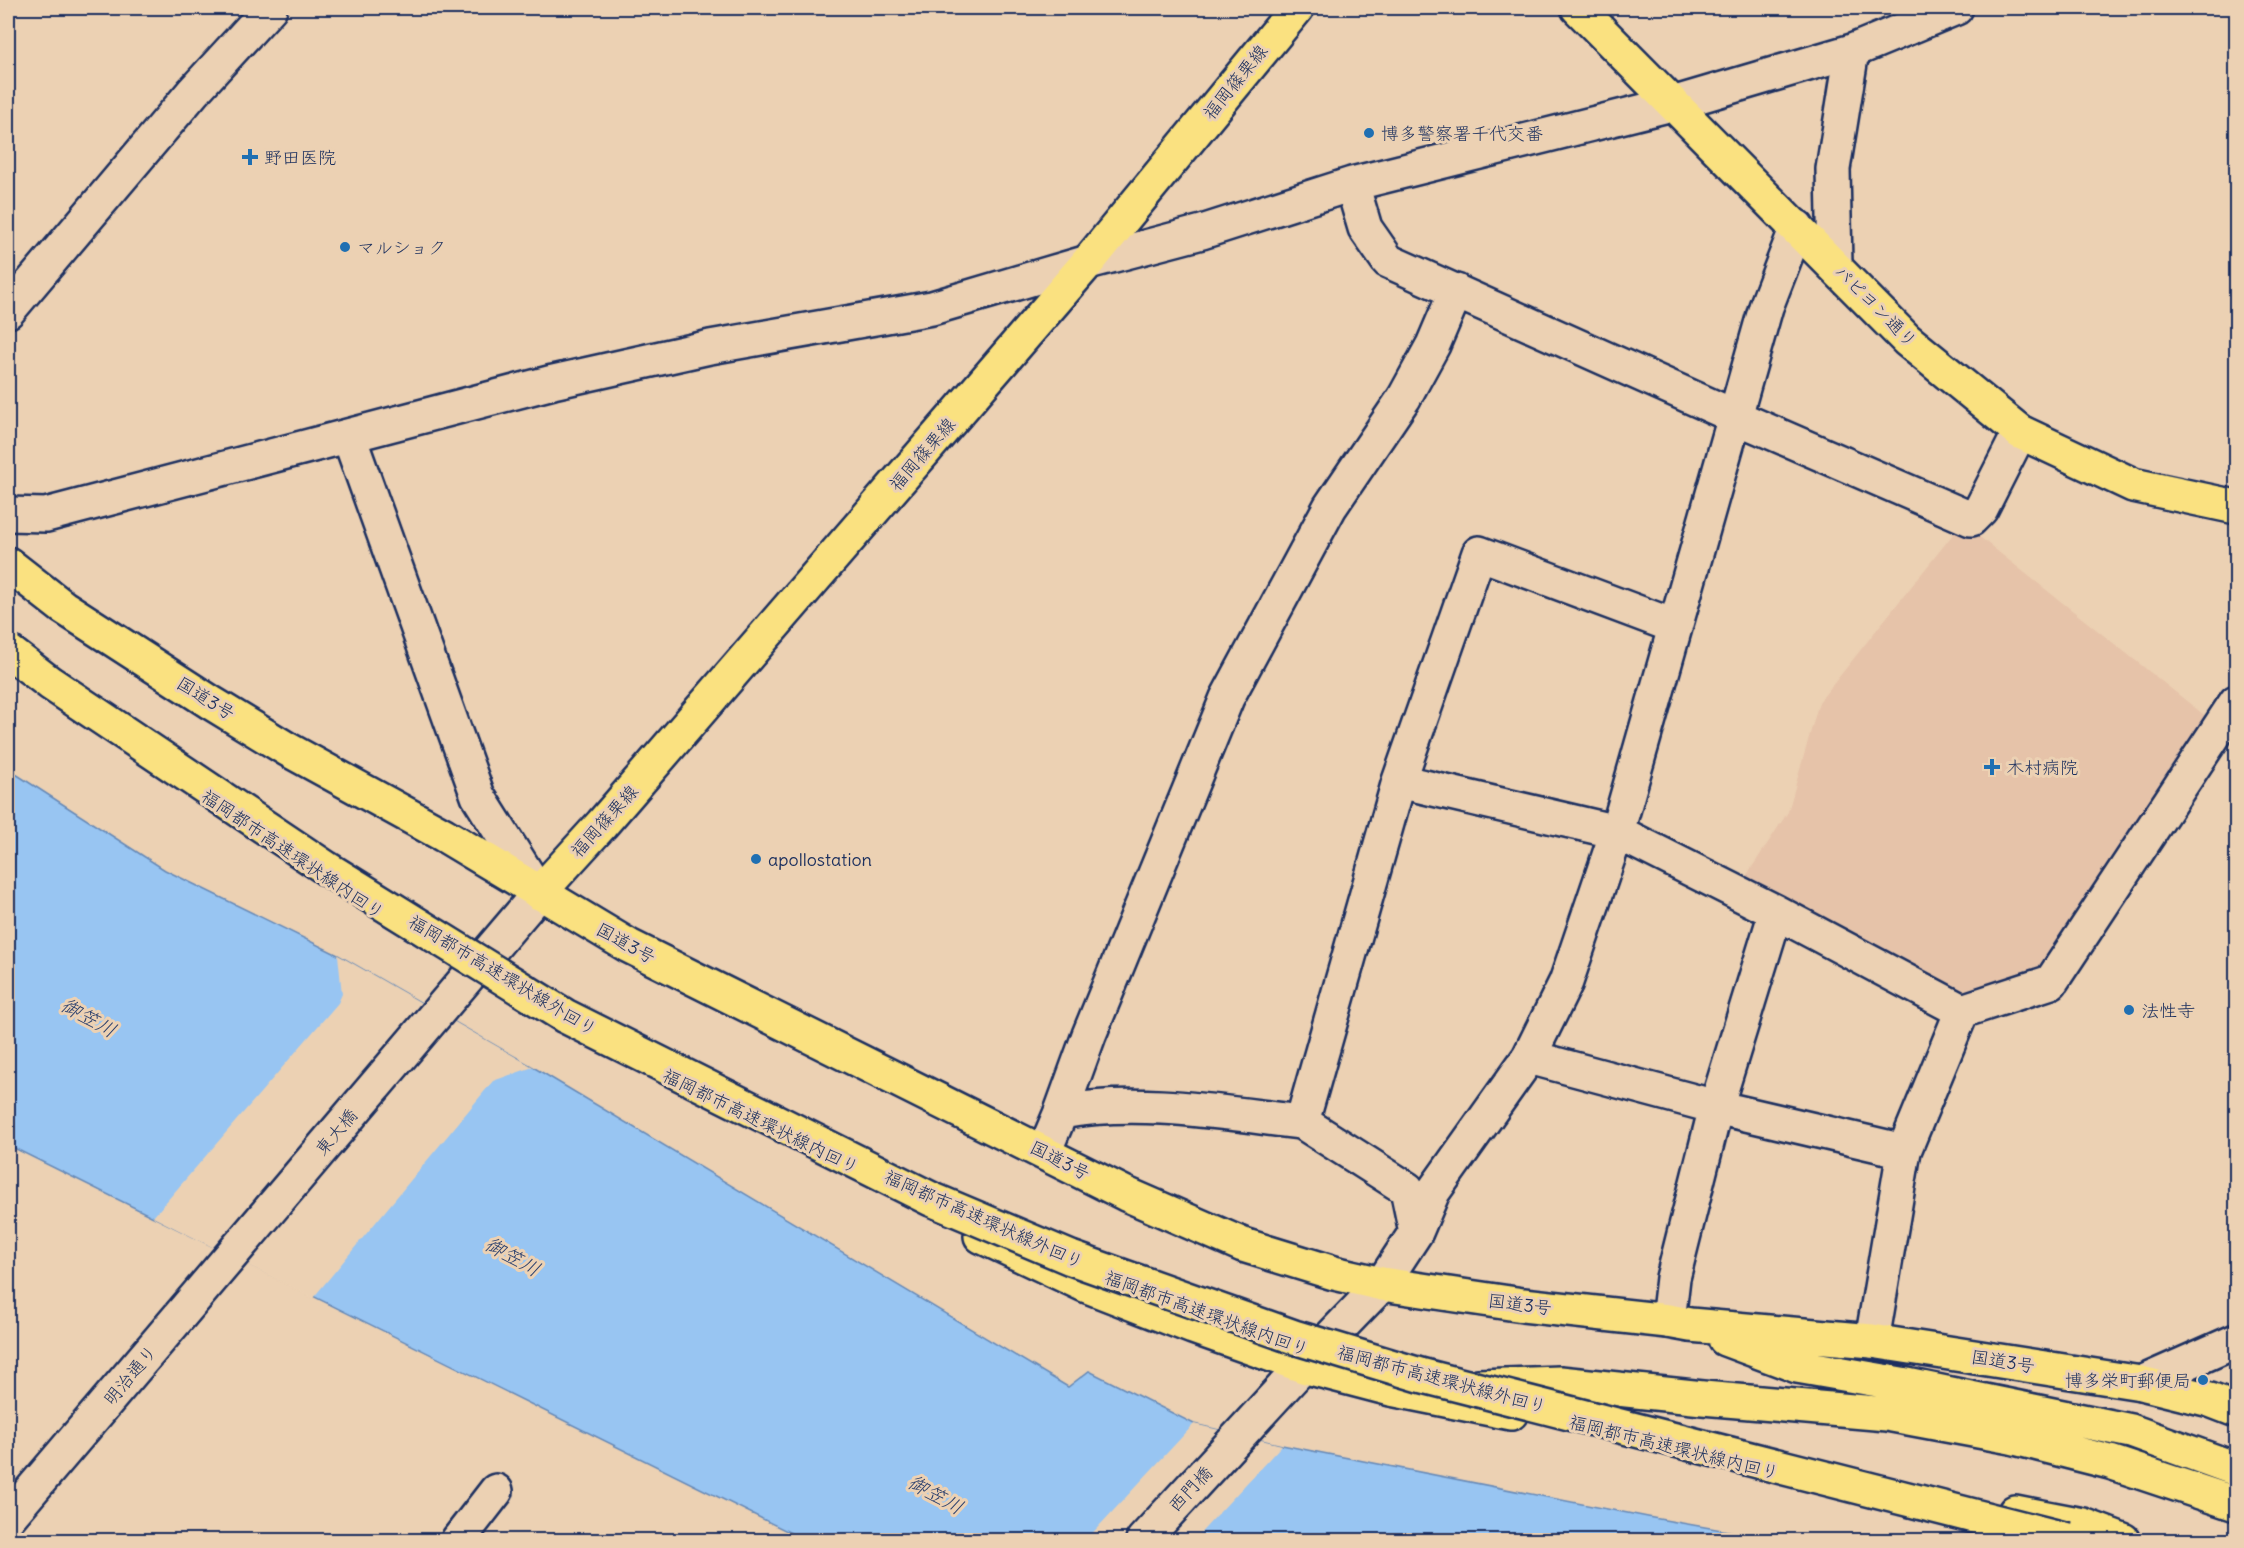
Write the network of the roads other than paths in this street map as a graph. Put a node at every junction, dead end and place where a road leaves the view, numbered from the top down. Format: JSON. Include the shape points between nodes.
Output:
{"nodes":[{"id":1,"x":270,"y":8,"type":"edge"},
{"id":2,"x":1296,"y":8,"type":"edge"},
{"id":3,"x":1578,"y":8,"type":"edge"},
{"id":4,"x":1956,"y":8,"type":"edge"},
{"id":5,"x":1852,"y":51,"type":"junction"},
{"id":6,"x":1672,"y":104,"type":"junction"},
{"id":7,"x":1352,"y":184,"type":"junction"},
{"id":8,"x":1797,"y":227,"type":"junction"},
{"id":9,"x":1088,"y":262,"type":"junction"},
{"id":10,"x":1834,"y":265,"type":"junction"},
{"id":11,"x":1456,"y":291,"type":"junction"},
{"id":12,"x":8,"y":312,"type":"edge"},
{"id":13,"x":1736,"y":417,"type":"junction"},
{"id":14,"x":2020,"y":432,"type":"junction"},
{"id":15,"x":349,"y":437,"type":"junction"},
{"id":16,"x":2236,"y":509,"type":"edge"},
{"id":17,"x":8,"y":514,"type":"edge"},
{"id":18,"x":8,"y":564,"type":"edge"},
{"id":19,"x":1674,"y":626,"type":"junction"},
{"id":20,"x":8,"y":651,"type":"edge"},
{"id":21,"x":8,"y":658,"type":"edge"},
{"id":22,"x":8,"y":663,"type":"edge"},
{"id":23,"x":2236,"y":702,"type":"edge"},
{"id":24,"x":1399,"y":781,"type":"junction"},
{"id":25,"x":1617,"y":832,"type":"junction"},
{"id":26,"x":539,"y":893,"type":"junction"},
{"id":27,"x":1776,"y":912,"type":"junction"},
{"id":28,"x":483,"y":958,"type":"junction"},
{"id":29,"x":1962,"y":1011,"type":"junction"},
{"id":30,"x":1528,"y":1057,"type":"junction"},
{"id":31,"x":1716,"y":1107,"type":"junction"},
{"id":32,"x":1061,"y":1112,"type":"junction"},
{"id":33,"x":1302,"y":1122,"type":"junction"},
{"id":34,"x":1904,"y":1151,"type":"junction"},
{"id":35,"x":1044,"y":1152,"type":"junction"},
{"id":36,"x":253,"y":1231,"type":"joint"},
{"id":37,"x":1416,"y":1232,"type":"junction"},
{"id":38,"x":1382,"y":1284,"type":"junction"},
{"id":39,"x":1679,"y":1323,"type":"junction"},
{"id":40,"x":1872,"y":1341,"type":"junction"},
{"id":41,"x":2236,"y":1341,"type":"edge"},
{"id":42,"x":1303,"y":1366,"type":"junction"},
{"id":43,"x":2140,"y":1383,"type":"junction"},
{"id":44,"x":1391,"y":1389,"type":"junction"},
{"id":45,"x":2236,"y":1410,"type":"edge"},
{"id":46,"x":2236,"y":1469,"type":"edge"},
{"id":47,"x":496,"y":1491,"type":"dead end"},
{"id":48,"x":2236,"y":1504,"type":"edge"},
{"id":49,"x":8,"y":1518,"type":"edge"},
{"id":50,"x":458,"y":1540,"type":"edge"},
{"id":51,"x":1143,"y":1540,"type":"edge"},
{"id":52,"x":2044,"y":1540,"type":"edge"},
{"id":53,"x":2068,"y":1540,"type":"edge"},
{"id":54,"x":2123,"y":1540,"type":"edge"}],
"edges":[{"from":1,"to":12,"type":"street","via":[[193,92]]},
{"from":2,"to":9,"type":"main road","name":"福岡篠栗線"},
{"from":3,"to":6,"type":"main road","name":"パピヨン通り"},
{"from":4,"to":5,"type":"street"},
{"from":5,"to":6,"type":"street"},
{"from":5,"to":10,"type":"street","via":[[1833,169]]},
{"from":6,"to":7,"type":"street"},
{"from":6,"to":8,"type":"main road","name":"パピヨン通り"},
{"from":7,"to":9,"type":"street","via":[[1202,232]]},
{"from":7,"to":11,"type":"street","via":[[1365,228],[1388,261]]},
{"from":8,"to":10,"type":"main road","name":"パピヨン通り"},
{"from":8,"to":13,"type":"street","name":"西門橋","via":[[1766,307]]},
{"from":9,"to":15,"type":"street","via":[[932,308],[710,347],[553,382]]},
{"from":9,"to":26,"type":"main road","name":"福岡篠栗線"},
{"from":10,"to":14,"type":"main road","name":"パピヨン通り","via":[[1907,340]]},
{"from":11,"to":13,"type":"street"},
{"from":11,"to":32,"type":"street","via":[[1404,398],[1330,507],[1227,698]]},
{"from":13,"to":14,"type":"street","via":[[1971,519],[1981,509]]},
{"from":13,"to":19,"type":"street","name":"西門橋"},
{"from":14,"to":16,"type":"main road","name":"パピヨン通り","via":[[2133,485]]},
{"from":15,"to":17,"type":"street","via":[[46,515]]},
{"from":15,"to":26,"type":"street","via":[[478,796]]},
{"from":18,"to":26,"type":"main road","name":"国道3号","via":[[63,607],[210,702]]},
{"from":19,"to":24,"type":"street","via":[[1479,553]]},
{"from":19,"to":25,"type":"street","name":"西門橋"},
{"from":20,"to":53,"type":"main road","name":"福岡都市高速環状線外回り","bridge":true,"via":[[326,868],[566,1016],[931,1199],[1071,1258],[1283,1334],[1420,1375]]},
{"from":21,"to":52,"type":"main road","name":"福岡都市高速環状線内回り","bridge":true,"via":[[321,878],[563,1023],[928,1205],[1071,1264],[1288,1345],[1423,1383]]},
{"from":22,"to":28,"type":"main road","via":[[200,802]]},
{"from":23,"to":29,"type":"street","via":[[2051,982]]},
{"from":24,"to":25,"type":"street"},
{"from":24,"to":33,"type":"street"},
{"from":25,"to":27,"type":"street"},
{"from":25,"to":30,"type":"street","name":"西門橋","via":[[1566,982]]},
{"from":26,"to":28,"type":"street"},
{"from":26,"to":35,"type":"main road","name":"国道3号","via":[[629,946]]},
{"from":27,"to":29,"type":"street"},
{"from":27,"to":31,"type":"street"},
{"from":28,"to":36,"type":"street","name":"東大橋"},
{"from":28,"to":42,"type":"main road","via":[[597,1020],[835,1167],[1084,1285]]},
{"from":29,"to":34,"type":"street"},
{"from":30,"to":31,"type":"street"},
{"from":30,"to":37,"type":"street","name":"西門橋","via":[[1433,1192]]},
{"from":31,"to":34,"type":"street"},
{"from":31,"to":39,"type":"street","via":[[1673,1278]]},
{"from":32,"to":33,"type":"street","via":[[1170,1107]]},
{"from":32,"to":35,"type":"street"},
{"from":33,"to":37,"type":"street","via":[[1407,1189]]},
{"from":34,"to":40,"type":"street"},
{"from":35,"to":38,"type":"main road","name":"国道3号","via":[[1126,1194],[1243,1245]]},
{"from":36,"to":49,"type":"street","name":"明治通り"},
{"from":37,"to":38,"type":"street","name":"西門橋"},
{"from":38,"to":39,"type":"main road","name":"国道3号"},
{"from":38,"to":42,"type":"street","name":"西門橋"},
{"from":39,"to":40,"type":"main road","name":"国道3号"},
{"from":39,"to":46,"type":"main road","via":[[1797,1366],[2131,1431]]},
{"from":40,"to":43,"type":"main road","name":"国道3号"},
{"from":41,"to":43,"type":"street"},
{"from":42,"to":44,"type":"main road"},
{"from":42,"to":51,"type":"street","name":"西門橋"},
{"from":43,"to":45,"type":"main road","name":"国道3号"},
{"from":44,"to":48,"type":"main road","via":[[1560,1383],[1887,1414],[2011,1437],[2110,1462]]},
{"from":44,"to":54,"type":"main road","via":[[2083,1525]]},
{"from":47,"to":50,"type":"street"}]}
